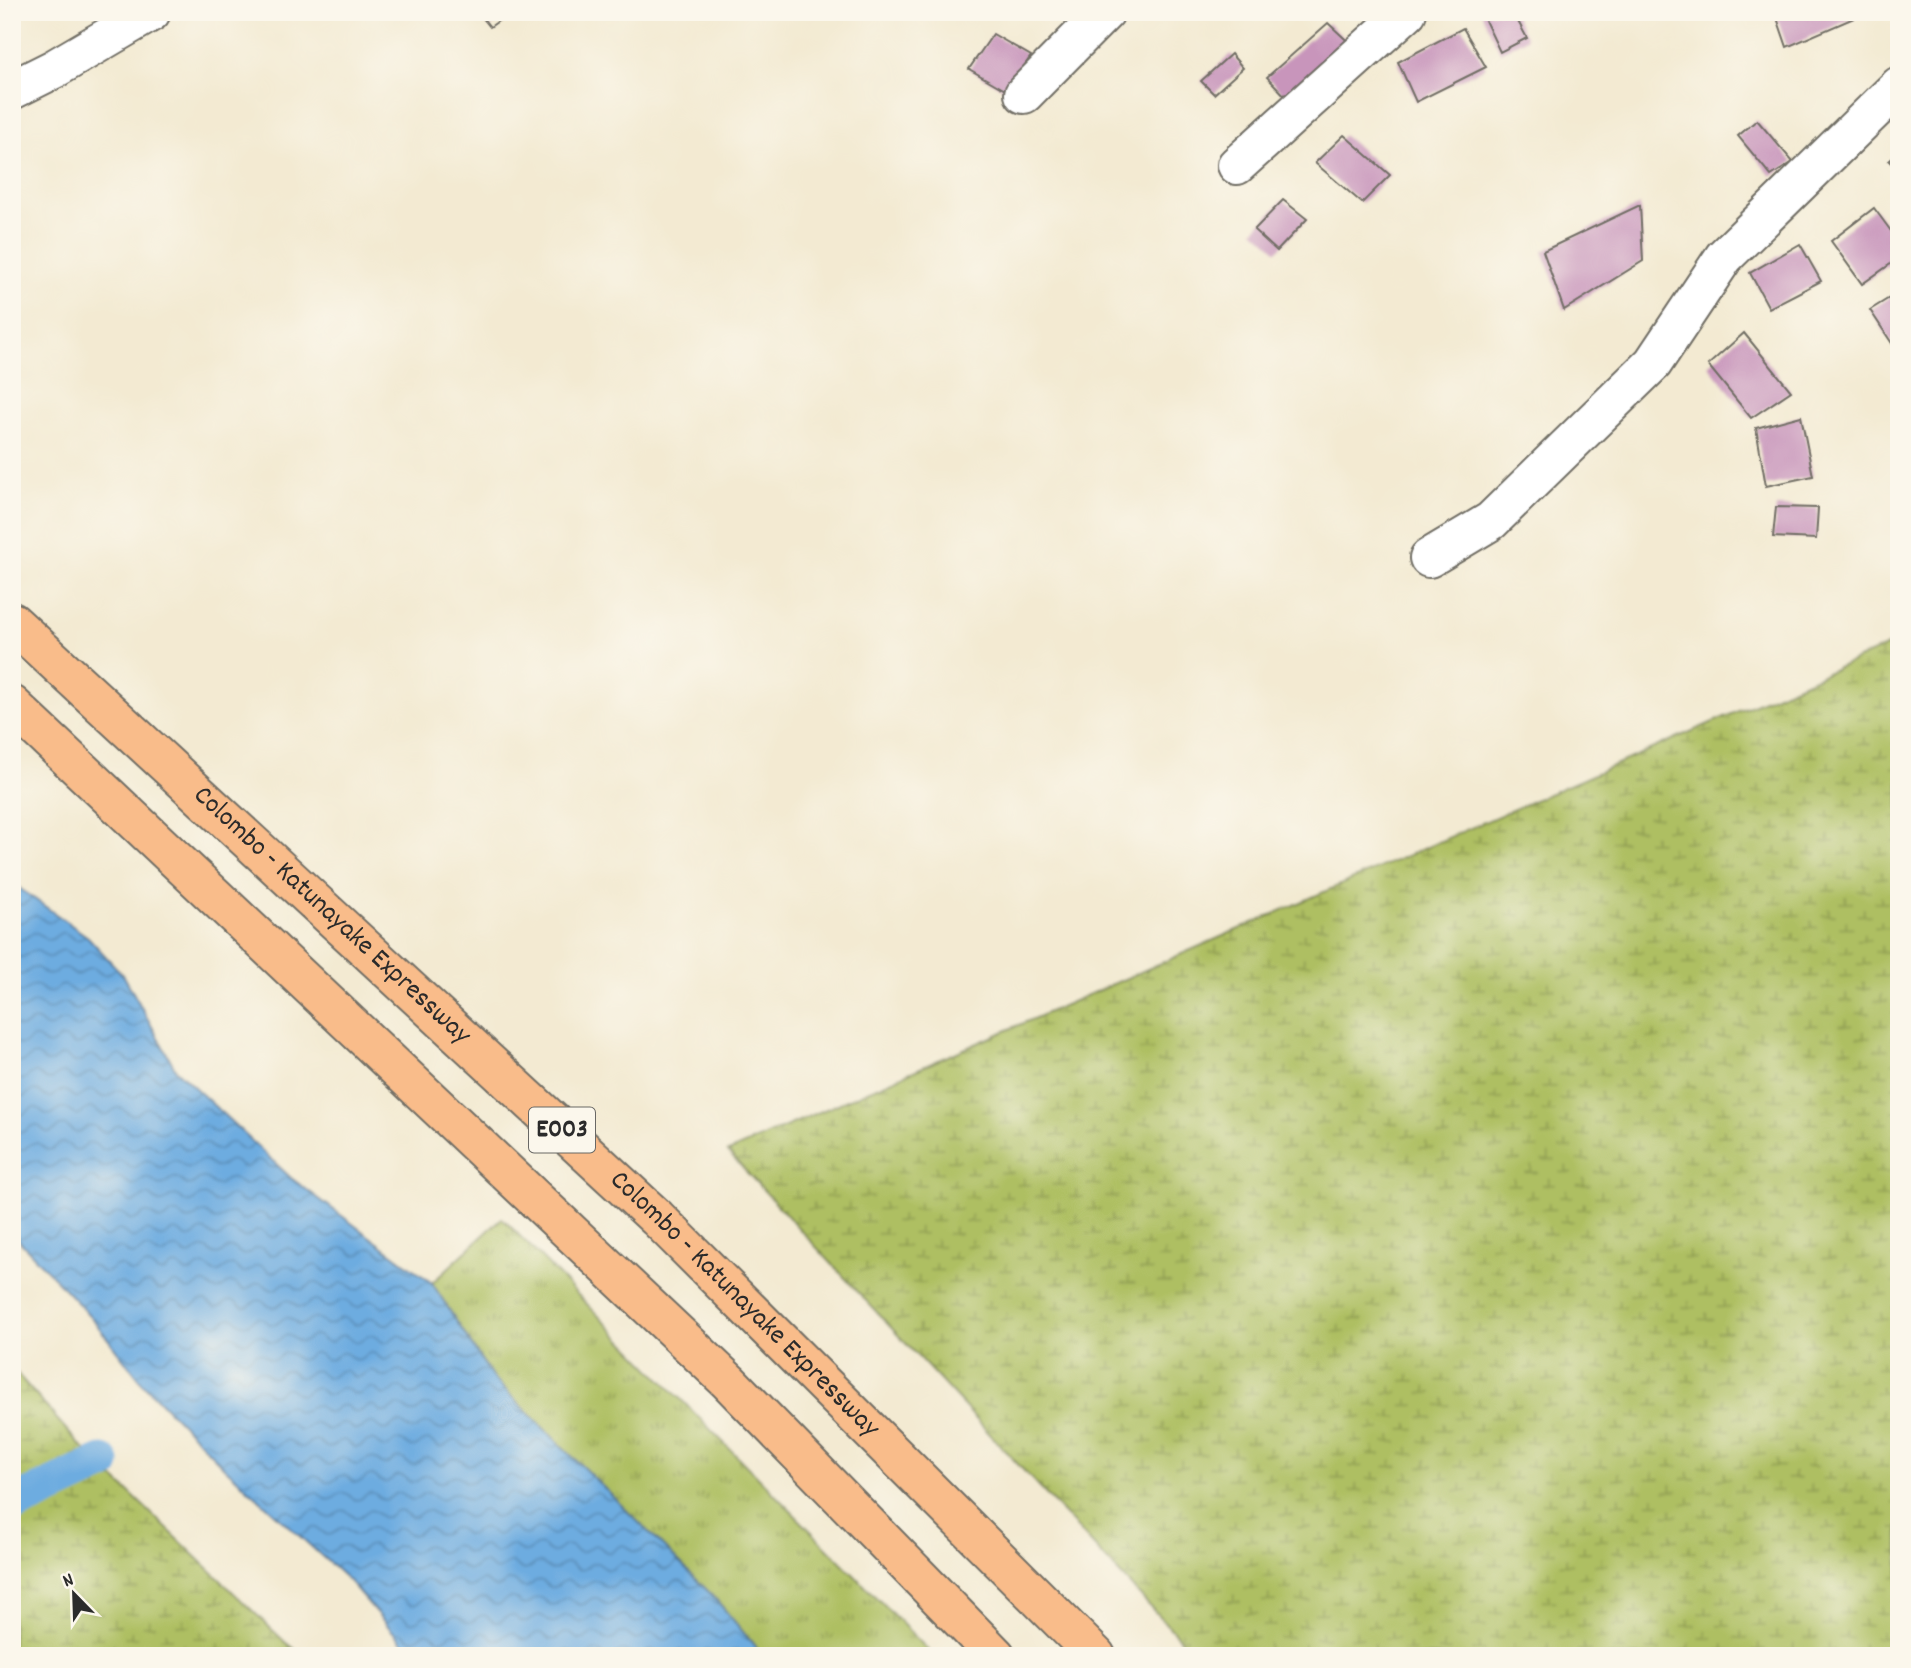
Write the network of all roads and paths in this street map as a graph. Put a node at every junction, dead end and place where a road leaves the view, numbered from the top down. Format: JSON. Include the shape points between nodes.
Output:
{"nodes":[{"id":1,"x":151,"y":12,"type":"edge"},
{"id":2,"x":1105,"y":12,"type":"edge"},
{"id":3,"x":1407,"y":12,"type":"edge"},
{"id":4,"x":1899,"y":86,"type":"edge"},
{"id":5,"x":12,"y":90,"type":"edge"},
{"id":6,"x":1024,"y":94,"type":"dead end"},
{"id":7,"x":1237,"y":165,"type":"dead end"},
{"id":8,"x":1429,"y":558,"type":"dead end"},
{"id":9,"x":12,"y":622,"type":"edge"},
{"id":10,"x":12,"y":705,"type":"edge"},
{"id":11,"x":996,"y":1656,"type":"edge"},
{"id":12,"x":1097,"y":1656,"type":"edge"}],
"edges":[{"from":1,"to":5,"type":"street"},
{"from":2,"to":6,"type":"street"},
{"from":3,"to":7,"type":"street"},
{"from":4,"to":8,"type":"street","via":[[1724,257],[1653,363],[1491,521]]},
{"from":9,"to":12,"type":"highway","name":"Colombo - Katunayake Expressway","number":"E003","via":[[657,1218]]},
{"from":10,"to":11,"type":"highway","number":"E003","via":[[729,1382]]}]}
